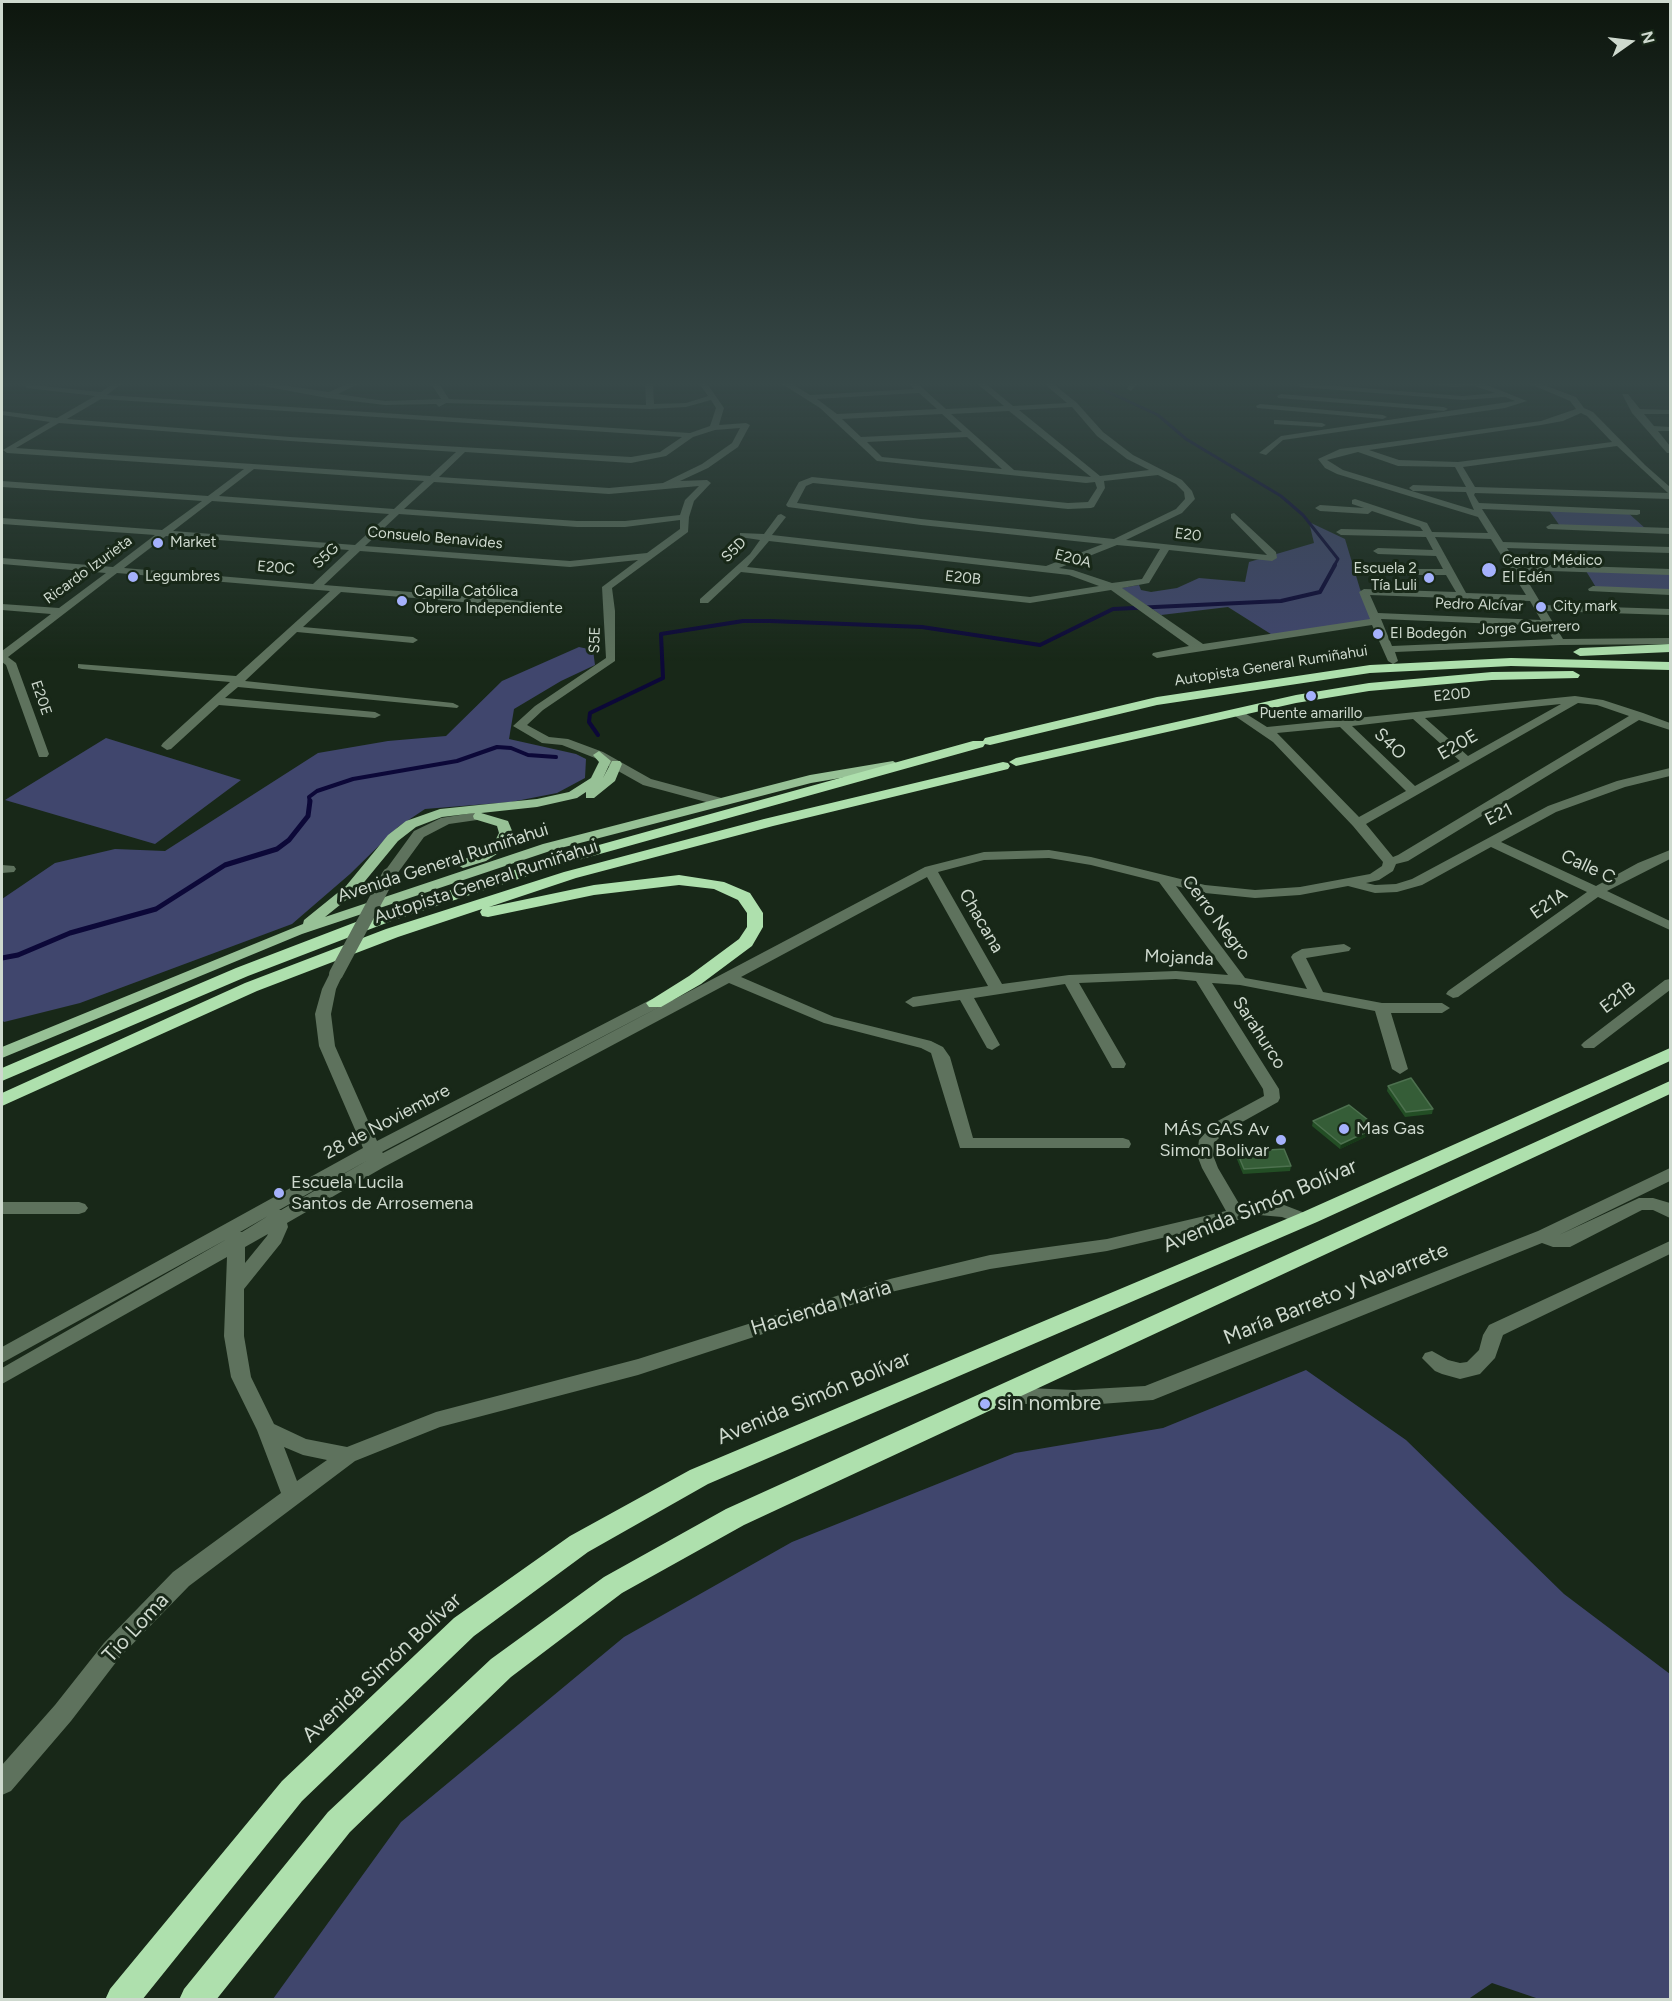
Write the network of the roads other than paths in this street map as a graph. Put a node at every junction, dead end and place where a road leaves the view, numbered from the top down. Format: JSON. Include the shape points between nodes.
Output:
{"nodes":[{"id":1,"x":241,"y":475,"type":"edge"},
{"id":2,"x":377,"y":475,"type":"edge"},
{"id":3,"x":435,"y":475,"type":"edge"},
{"id":4,"x":687,"y":475,"type":"edge"},
{"id":5,"x":1053,"y":475,"type":"edge"},
{"id":6,"x":1094,"y":475,"type":"edge"},
{"id":7,"x":1129,"y":475,"type":"edge"},
{"id":8,"x":1165,"y":475,"type":"edge"},
{"id":9,"x":1352,"y":475,"type":"edge"},
{"id":10,"x":1464,"y":475,"type":"edge"},
{"id":11,"x":1651,"y":475,"type":"edge"},
{"id":12,"x":431,"y":479,"type":"junction"},
{"id":13,"x":1098,"y":479,"type":"junction"},
{"id":14,"x":2,"y":484,"type":"edge"},
{"id":15,"x":668,"y":485,"type":"junction"},
{"id":16,"x":1398,"y":489,"type":"junction"},
{"id":17,"x":1470,"y":490,"type":"junction"},
{"id":18,"x":1671,"y":493,"type":"edge"},
{"id":19,"x":1623,"y":494,"type":"junction"},
{"id":20,"x":210,"y":498,"type":"junction"},
{"id":21,"x":1355,"y":502,"type":"dead end"},
{"id":22,"x":1320,"y":508,"type":"dead end"},
{"id":23,"x":1540,"y":509,"type":"junction"},
{"id":24,"x":1383,"y":511,"type":"junction"},
{"id":25,"x":1479,"y":511,"type":"junction"},
{"id":26,"x":397,"y":512,"type":"junction"},
{"id":27,"x":1637,"y":512,"type":"junction"},
{"id":28,"x":1234,"y":516,"type":"dead end"},
{"id":29,"x":684,"y":517,"type":"junction"},
{"id":30,"x":781,"y":517,"type":"dead end"},
{"id":31,"x":2,"y":521,"type":"edge"},
{"id":32,"x":1551,"y":527,"type":"junction"},
{"id":33,"x":1651,"y":530,"type":"junction"},
{"id":34,"x":1671,"y":531,"type":"edge"},
{"id":35,"x":166,"y":532,"type":"junction"},
{"id":36,"x":1341,"y":532,"type":"dead end"},
{"id":37,"x":1370,"y":532,"type":"junction"},
{"id":38,"x":1430,"y":534,"type":"junction"},
{"id":39,"x":743,"y":535,"type":"dead end"},
{"id":40,"x":766,"y":538,"type":"junction"},
{"id":41,"x":1497,"y":540,"type":"junction"},
{"id":42,"x":1113,"y":543,"type":"junction"},
{"id":43,"x":358,"y":547,"type":"junction"},
{"id":44,"x":1564,"y":547,"type":"junction"},
{"id":45,"x":1166,"y":548,"type":"junction"},
{"id":46,"x":1378,"y":551,"type":"junction"},
{"id":47,"x":1669,"y":552,"type":"edge"},
{"id":48,"x":1440,"y":553,"type":"junction"},
{"id":49,"x":650,"y":556,"type":"junction"},
{"id":50,"x":2,"y":561,"type":"edge"},
{"id":51,"x":1513,"y":567,"type":"junction"},
{"id":52,"x":1050,"y":568,"type":"junction"},
{"id":53,"x":117,"y":569,"type":"junction"},
{"id":54,"x":738,"y":569,"type":"junction"},
{"id":55,"x":1582,"y":570,"type":"junction"},
{"id":56,"x":1389,"y":571,"type":"junction"},
{"id":57,"x":1364,"y":572,"type":"dead end"},
{"id":58,"x":1450,"y":572,"type":"junction"},
{"id":59,"x":1671,"y":572,"type":"edge"},
{"id":60,"x":315,"y":587,"type":"junction"},
{"id":61,"x":1117,"y":588,"type":"junction"},
{"id":62,"x":338,"y":589,"type":"junction"},
{"id":63,"x":1593,"y":589,"type":"junction"},
{"id":64,"x":1671,"y":591,"type":"edge"},
{"id":65,"x":1463,"y":596,"type":"junction"},
{"id":66,"x":1532,"y":598,"type":"junction"},
{"id":67,"x":704,"y":601,"type":"dead end"},
{"id":68,"x":548,"y":606,"type":"dead end"},
{"id":69,"x":2,"y":607,"type":"edge"},
{"id":70,"x":1538,"y":608,"type":"junction"},
{"id":71,"x":1608,"y":610,"type":"junction"},
{"id":72,"x":58,"y":611,"type":"junction"},
{"id":73,"x":1671,"y":612,"type":"edge"},
{"id":74,"x":1375,"y":619,"type":"junction"},
{"id":75,"x":1547,"y":623,"type":"junction"},
{"id":76,"x":295,"y":629,"type":"junction"},
{"id":77,"x":413,"y":640,"type":"dead end"},
{"id":78,"x":1671,"y":641,"type":"edge"},
{"id":79,"x":1560,"y":642,"type":"junction"},
{"id":80,"x":1202,"y":647,"type":"junction"},
{"id":81,"x":1671,"y":648,"type":"edge"},
{"id":82,"x":1157,"y":655,"type":"dead end"},
{"id":83,"x":1391,"y":655,"type":"junction"},
{"id":84,"x":2,"y":657,"type":"edge"},
{"id":85,"x":82,"y":666,"type":"dead end"},
{"id":86,"x":1671,"y":666,"type":"edge"},
{"id":87,"x":1370,"y":669,"type":"junction"},
{"id":88,"x":1671,"y":678,"type":"edge"},
{"id":89,"x":238,"y":682,"type":"junction"},
{"id":90,"x":1575,"y":699,"type":"junction"},
{"id":91,"x":216,"y":701,"type":"junction"},
{"id":92,"x":1157,"y":701,"type":"junction"},
{"id":93,"x":453,"y":706,"type":"dead end"},
{"id":94,"x":1236,"y":712,"type":"junction"},
{"id":95,"x":1414,"y":714,"type":"junction"},
{"id":96,"x":375,"y":715,"type":"dead end"},
{"id":97,"x":1639,"y":715,"type":"junction"},
{"id":98,"x":1190,"y":722,"type":"junction"},
{"id":99,"x":1342,"y":722,"type":"junction"},
{"id":100,"x":1671,"y":727,"type":"edge"},
{"id":101,"x":1266,"y":731,"type":"junction"},
{"id":102,"x":167,"y":746,"type":"dead end"},
{"id":103,"x":43,"y":754,"type":"dead end"},
{"id":104,"x":599,"y":755,"type":"junction"},
{"id":105,"x":1466,"y":760,"type":"junction"},
{"id":106,"x":913,"y":762,"type":"junction"},
{"id":107,"x":616,"y":764,"type":"junction"},
{"id":108,"x":1671,"y":772,"type":"edge"},
{"id":109,"x":1414,"y":791,"type":"junction"},
{"id":110,"x":784,"y":798,"type":"junction"},
{"id":111,"x":721,"y":802,"type":"junction"},
{"id":112,"x":799,"y":814,"type":"junction"},
{"id":113,"x":479,"y":816,"type":"junction"},
{"id":114,"x":1358,"y":823,"type":"junction"},
{"id":115,"x":1489,"y":841,"type":"junction"},
{"id":116,"x":1671,"y":854,"type":"edge"},
{"id":117,"x":1390,"y":862,"type":"junction"},
{"id":118,"x":930,"y":870,"type":"junction"},
{"id":119,"x":1162,"y":877,"type":"junction"},
{"id":120,"x":1348,"y":882,"type":"junction"},
{"id":121,"x":1598,"y":891,"type":"junction"},
{"id":122,"x":387,"y":900,"type":"junction"},
{"id":123,"x":1671,"y":926,"type":"edge"},
{"id":124,"x":297,"y":931,"type":"junction"},
{"id":125,"x":392,"y":933,"type":"junction"},
{"id":126,"x":1344,"y":948,"type":"dead end"},
{"id":127,"x":729,"y":977,"type":"junction"},
{"id":128,"x":1201,"y":977,"type":"junction"},
{"id":129,"x":1069,"y":979,"type":"junction"},
{"id":130,"x":1240,"y":981,"type":"junction"},
{"id":131,"x":1671,"y":983,"type":"edge"},
{"id":132,"x":704,"y":989,"type":"junction"},
{"id":133,"x":998,"y":991,"type":"junction"},
{"id":134,"x":1453,"y":994,"type":"dead end"},
{"id":135,"x":965,"y":995,"type":"junction"},
{"id":136,"x":1318,"y":997,"type":"junction"},
{"id":137,"x":913,"y":1002,"type":"dead end"},
{"id":138,"x":655,"y":1003,"type":"junction"},
{"id":139,"x":1382,"y":1008,"type":"junction"},
{"id":140,"x":1442,"y":1008,"type":"dead end"},
{"id":141,"x":1589,"y":1044,"type":"dead end"},
{"id":142,"x":992,"y":1045,"type":"dead end"},
{"id":143,"x":2,"y":1053,"type":"edge"},
{"id":144,"x":1671,"y":1054,"type":"edge"},
{"id":145,"x":1118,"y":1064,"type":"dead end"},
{"id":146,"x":1400,"y":1069,"type":"dead end"},
{"id":147,"x":2,"y":1075,"type":"edge"},
{"id":148,"x":1671,"y":1087,"type":"edge"},
{"id":149,"x":2,"y":1100,"type":"edge"},
{"id":150,"x":1123,"y":1144,"type":"dead end"},
{"id":151,"x":375,"y":1156,"type":"junction"},
{"id":152,"x":1671,"y":1174,"type":"edge"},
{"id":153,"x":2,"y":1208,"type":"edge"},
{"id":154,"x":79,"y":1208,"type":"dead end"},
{"id":155,"x":1671,"y":1212,"type":"edge"},
{"id":156,"x":1236,"y":1213,"type":"junction"},
{"id":157,"x":275,"y":1214,"type":"junction"},
{"id":158,"x":1305,"y":1219,"type":"junction"},
{"id":159,"x":238,"y":1225,"type":"junction"},
{"id":160,"x":1544,"y":1235,"type":"junction"},
{"id":161,"x":237,"y":1244,"type":"junction"},
{"id":162,"x":1671,"y":1247,"type":"edge"},
{"id":163,"x":235,"y":1287,"type":"junction"},
{"id":164,"x":2,"y":1356,"type":"edge"},
{"id":165,"x":1432,"y":1358,"type":"dead end"},
{"id":166,"x":2,"y":1377,"type":"edge"},
{"id":167,"x":1004,"y":1395,"type":"junction"},
{"id":168,"x":267,"y":1430,"type":"junction"},
{"id":169,"x":348,"y":1455,"type":"junction"},
{"id":170,"x":292,"y":1496,"type":"junction"},
{"id":171,"x":2,"y":1782,"type":"edge"},
{"id":172,"x":121,"y":2000,"type":"edge"},
{"id":173,"x":195,"y":2000,"type":"edge"}],
"edges":[{"from":1,"to":20,"type":"street","name":"Ricardo Izurieta"},
{"from":2,"to":12,"type":"street"},
{"from":3,"to":12,"type":"street","name":"S5G"},
{"from":4,"to":15,"type":"street"},
{"from":5,"to":13,"type":"street"},
{"from":6,"to":13,"type":"street"},
{"from":7,"to":13,"type":"street"},
{"from":8,"to":42,"type":"street","via":[[1188,490],[1190,499],[1179,511]]},
{"from":9,"to":16,"type":"street"},
{"from":10,"to":17,"type":"street"},
{"from":11,"to":18,"type":"street"},
{"from":12,"to":15,"type":"street","via":[[609,491]]},
{"from":12,"to":26,"type":"street","name":"S5G"},
{"from":13,"to":42,"type":"street","name":"E20","via":[[1101,488],[1093,503],[1086,507],[807,480],[791,505]]},
{"from":14,"to":20,"type":"street"},
{"from":15,"to":29,"type":"street","name":"S5E","via":[[707,483],[690,500]]},
{"from":16,"to":17,"type":"street"},
{"from":16,"to":25,"type":"street"},
{"from":17,"to":19,"type":"street"},
{"from":17,"to":25,"type":"street"},
{"from":18,"to":19,"type":"street"},
{"from":19,"to":27,"type":"street"},
{"from":20,"to":26,"type":"street"},
{"from":20,"to":35,"type":"street","name":"Ricardo Izurieta"},
{"from":21,"to":24,"type":"street"},
{"from":22,"to":24,"type":"street"},
{"from":23,"to":25,"type":"street"},
{"from":23,"to":27,"type":"street"},
{"from":23,"to":32,"type":"street"},
{"from":24,"to":38,"type":"street","via":[[1424,525]]},
{"from":25,"to":41,"type":"street"},
{"from":26,"to":29,"type":"street","via":[[577,524],[625,524]]},
{"from":26,"to":43,"type":"street","name":"S5G"},
{"from":27,"to":33,"type":"street"},
{"from":28,"to":45,"type":"street","name":"E20","via":[[1271,552],[1272,558]]},
{"from":29,"to":49,"type":"street","name":"S5E","via":[[685,530]]},
{"from":30,"to":40,"type":"street","name":"S5D"},
{"from":31,"to":35,"type":"street","name":"Consuelo Benavides"},
{"from":32,"to":33,"type":"street"},
{"from":32,"to":44,"type":"street"},
{"from":33,"to":34,"type":"street"},
{"from":35,"to":43,"type":"street","name":"Consuelo Benavides"},
{"from":35,"to":53,"type":"street","name":"Ricardo Izurieta"},
{"from":36,"to":37,"type":"street"},
{"from":37,"to":38,"type":"street"},
{"from":37,"to":46,"type":"street"},
{"from":38,"to":41,"type":"street"},
{"from":38,"to":48,"type":"street"},
{"from":39,"to":40,"type":"street","name":"E20A"},
{"from":40,"to":52,"type":"street","name":"E20A"},
{"from":40,"to":54,"type":"street","name":"S5D"},
{"from":41,"to":44,"type":"street"},
{"from":41,"to":51,"type":"street"},
{"from":42,"to":45,"type":"street","name":"E20"},
{"from":42,"to":52,"type":"street"},
{"from":43,"to":49,"type":"street","name":"Consuelo Benavides","via":[[570,564]]},
{"from":43,"to":60,"type":"street","name":"S5G"},
{"from":44,"to":47,"type":"street"},
{"from":45,"to":61,"type":"street","name":"E20B","via":[[1145,581]]},
{"from":46,"to":48,"type":"street"},
{"from":46,"to":56,"type":"street"},
{"from":48,"to":58,"type":"street"},
{"from":49,"to":104,"type":"street","name":"S5E","via":[[607,587],[611,659],[519,726],[546,740]]},
{"from":50,"to":53,"type":"street","name":"E20C"},
{"from":51,"to":55,"type":"street"},
{"from":51,"to":66,"type":"street"},
{"from":52,"to":61,"type":"street","name":"E20A"},
{"from":53,"to":60,"type":"street","name":"E20C"},
{"from":53,"to":72,"type":"street","name":"Ricardo Izurieta"},
{"from":54,"to":61,"type":"street","name":"E20B","via":[[1030,600]]},
{"from":54,"to":67,"type":"street","name":"S5D"},
{"from":55,"to":59,"type":"street"},
{"from":55,"to":63,"type":"street"},
{"from":56,"to":57,"type":"street"},
{"from":56,"to":58,"type":"street"},
{"from":58,"to":65,"type":"street"},
{"from":60,"to":62,"type":"street","name":"E20C"},
{"from":61,"to":80,"type":"street","name":"E20A"},
{"from":62,"to":68,"type":"street","name":"E20C"},
{"from":62,"to":76,"type":"street"},
{"from":63,"to":64,"type":"street"},
{"from":63,"to":71,"type":"street"},
{"from":65,"to":66,"type":"street"},
{"from":65,"to":74,"type":"street","via":[[1364,592]]},
{"from":66,"to":70,"type":"street"},
{"from":69,"to":72,"type":"street"},
{"from":70,"to":71,"type":"street"},
{"from":70,"to":75,"type":"street"},
{"from":71,"to":73,"type":"street"},
{"from":72,"to":84,"type":"street","name":"Ricardo Izurieta"},
{"from":74,"to":75,"type":"street","name":"Pedro Alcívar"},
{"from":74,"to":80,"type":"street"},
{"from":74,"to":83,"type":"street"},
{"from":75,"to":79,"type":"street"},
{"from":76,"to":77,"type":"street"},
{"from":76,"to":89,"type":"street"},
{"from":78,"to":79,"type":"street","name":"Jorge Guerrero"},
{"from":79,"to":83,"type":"street","name":"Jorge Guerrero"},
{"from":80,"to":82,"type":"street"},
{"from":81,"to":83,"type":"highway"},
{"from":83,"to":87,"type":"highway"},
{"from":84,"to":103,"type":"street","name":"E20E","via":[[11,663]]},
{"from":85,"to":89,"type":"street"},
{"from":86,"to":87,"type":"highway","name":"Autopista General Rumiñahui","via":[[1511,662]]},
{"from":87,"to":92,"type":"highway","name":"Autopista General Rumiñahui"},
{"from":88,"to":94,"type":"highway","name":"Autopista General Rumiñahui","via":[[1556,675],[1429,680],[1322,694]]},
{"from":89,"to":91,"type":"street"},
{"from":89,"to":93,"type":"street"},
{"from":90,"to":95,"type":"street","name":"E20D"},
{"from":90,"to":97,"type":"street","name":"E20D"},
{"from":90,"to":105,"type":"street","name":"E20E"},
{"from":91,"to":96,"type":"street"},
{"from":91,"to":102,"type":"street"},
{"from":92,"to":98,"type":"highway","via":[[1154,709],[1159,717]]},
{"from":92,"to":106,"type":"highway","name":"Autopista General Rumiñahui"},
{"from":94,"to":98,"type":"highway","name":"Autopista General Rumiñahui"},
{"from":94,"to":101,"type":"street"},
{"from":95,"to":99,"type":"street","name":"E20D"},
{"from":95,"to":105,"type":"street"},
{"from":97,"to":100,"type":"street","name":"E20D"},
{"from":97,"to":117,"type":"street","via":[[1403,858]]},
{"from":98,"to":112,"type":"highway","name":"Autopista General Rumiñahui"},
{"from":99,"to":101,"type":"street","name":"E20D"},
{"from":99,"to":109,"type":"street","name":"S4O"},
{"from":101,"to":114,"type":"street"},
{"from":104,"to":107,"type":"street","name":"S5E"},
{"from":104,"to":124,"type":"main road","via":[[605,761],[596,780],[573,795],[537,803],[440,813],[411,824],[393,838],[351,889]]},
{"from":105,"to":109,"type":"street","name":"E20E"},
{"from":106,"to":110,"type":"highway","name":"Autopista General Rumiñahui"},
{"from":106,"to":111,"type":"main road","name":"Avenida General Rumiñahui","via":[[810,779]]},
{"from":107,"to":111,"type":"street","name":"S5E","via":[[647,782]]},
{"from":107,"to":113,"type":"main road","via":[[604,785],[580,800]]},
{"from":108,"to":115,"type":"street","name":"E21","via":[[1551,808]]},
{"from":109,"to":114,"type":"street","name":"E20E"},
{"from":110,"to":112,"type":"highway"},
{"from":110,"to":147,"type":"highway","name":"Autopista General Rumiñahui","via":[[558,861],[388,916],[242,972]]},
{"from":111,"to":122,"type":"main road","name":"Avenida General Rumiñahui","via":[[558,844]]},
{"from":112,"to":125,"type":"highway","name":"Autopista General Rumiñahui","via":[[570,875]]},
{"from":113,"to":122,"type":"main road","via":[[503,824],[506,833],[498,847],[481,858],[408,884]]},
{"from":113,"to":151,"type":"street","bridge":true,"via":[[446,822],[419,834],[388,875],[336,974],[323,1014],[327,1047]]},
{"from":114,"to":117,"type":"street"},
{"from":115,"to":120,"type":"street","name":"E21","via":[[1407,885],[1375,889]]},
{"from":115,"to":121,"type":"street","name":"Calle C"},
{"from":116,"to":121,"type":"street","name":"E21A"},
{"from":117,"to":120,"type":"street","via":[[1388,868],[1374,877]]},
{"from":118,"to":119,"type":"street","via":[[984,856],[1029,853]]},
{"from":118,"to":127,"type":"street"},
{"from":118,"to":133,"type":"street","name":"Chacana"},
{"from":119,"to":120,"type":"street","via":[[1205,889],[1246,894],[1281,893]]},
{"from":119,"to":130,"type":"street","name":"Cerro Negro"},
{"from":121,"to":123,"type":"street","name":"Calle C"},
{"from":121,"to":134,"type":"street","name":"E21A"},
{"from":122,"to":124,"type":"main road","name":"Avenida General Rumiñahui"},
{"from":124,"to":143,"type":"main road","name":"Avenida General Rumiñahui"},
{"from":125,"to":138,"type":"highway","via":[[633,884],[696,881],[718,885],[744,897],[755,913],[755,927],[746,942],[695,980]]},
{"from":125,"to":149,"type":"highway","name":"Autopista General Rumiñahui","via":[[251,987]]},
{"from":126,"to":136,"type":"street","via":[[1302,953],[1298,957]]},
{"from":127,"to":132,"type":"street"},
{"from":127,"to":150,"type":"street","via":[[829,1020],[937,1050],[966,1144]]},
{"from":128,"to":129,"type":"street","name":"Mojanda","via":[[1131,975]]},
{"from":128,"to":130,"type":"street","name":"Mojanda"},
{"from":128,"to":156,"type":"street","name":"Sarahurco","via":[[1271,1089],[1272,1098],[1220,1126],[1206,1140],[1205,1155],[1210,1168]]},
{"from":129,"to":133,"type":"street","name":"Mojanda"},
{"from":129,"to":145,"type":"street"},
{"from":130,"to":136,"type":"street","name":"Mojanda"},
{"from":131,"to":141,"type":"street","name":"E21B"},
{"from":132,"to":138,"type":"street","name":"28 de Noviembre"},
{"from":132,"to":151,"type":"street"},
{"from":133,"to":135,"type":"street","name":"Mojanda"},
{"from":135,"to":137,"type":"street","name":"Mojanda"},
{"from":135,"to":142,"type":"street"},
{"from":136,"to":139,"type":"street","name":"Mojanda"},
{"from":138,"to":151,"type":"street","name":"28 de Noviembre"},
{"from":139,"to":140,"type":"street","name":"Mojanda"},
{"from":139,"to":146,"type":"street"},
{"from":144,"to":158,"type":"highway","name":"Avenida Simón Bolívar"},
{"from":148,"to":167,"type":"highway"},
{"from":151,"to":157,"type":"street"},
{"from":152,"to":160,"type":"street","name":"María Barreto y Navarrete"},
{"from":153,"to":154,"type":"street"},
{"from":155,"to":160,"type":"street","via":[[1653,1204],[1639,1204],[1564,1242]]},
{"from":156,"to":158,"type":"street","name":"Hacienda Maria","via":[[1259,1209],[1284,1211]]},
{"from":156,"to":169,"type":"street","name":"Hacienda Maria","via":[[1107,1245],[990,1262],[890,1286],[638,1367],[436,1420]]},
{"from":157,"to":159,"type":"street"},
{"from":157,"to":161,"type":"street"},
{"from":157,"to":163,"type":"street","via":[[274,1238]]},
{"from":158,"to":172,"type":"highway","name":"Avenida Simón Bolívar","via":[[699,1477],[579,1544],[464,1627],[292,1791]]},
{"from":159,"to":161,"type":"street"},
{"from":159,"to":164,"type":"street"},
{"from":160,"to":167,"type":"street","name":"María Barreto y Navarrete","via":[[1146,1394],[1074,1398]]},
{"from":161,"to":163,"type":"street"},
{"from":161,"to":166,"type":"street"},
{"from":162,"to":165,"type":"street","via":[[1496,1330],[1488,1353],[1473,1369],[1460,1371],[1442,1366]]},
{"from":163,"to":168,"type":"street","via":[[234,1336],[242,1377]]},
{"from":167,"to":173,"type":"highway","via":[[735,1517],[603,1592],[501,1668],[339,1822]]},
{"from":168,"to":169,"type":"street","via":[[303,1447]]},
{"from":168,"to":170,"type":"street"},
{"from":169,"to":170,"type":"street","name":"Hacienda Maria"},
{"from":170,"to":171,"type":"street","name":"Tio Loma","via":[[181,1579],[112,1650]]}]}
